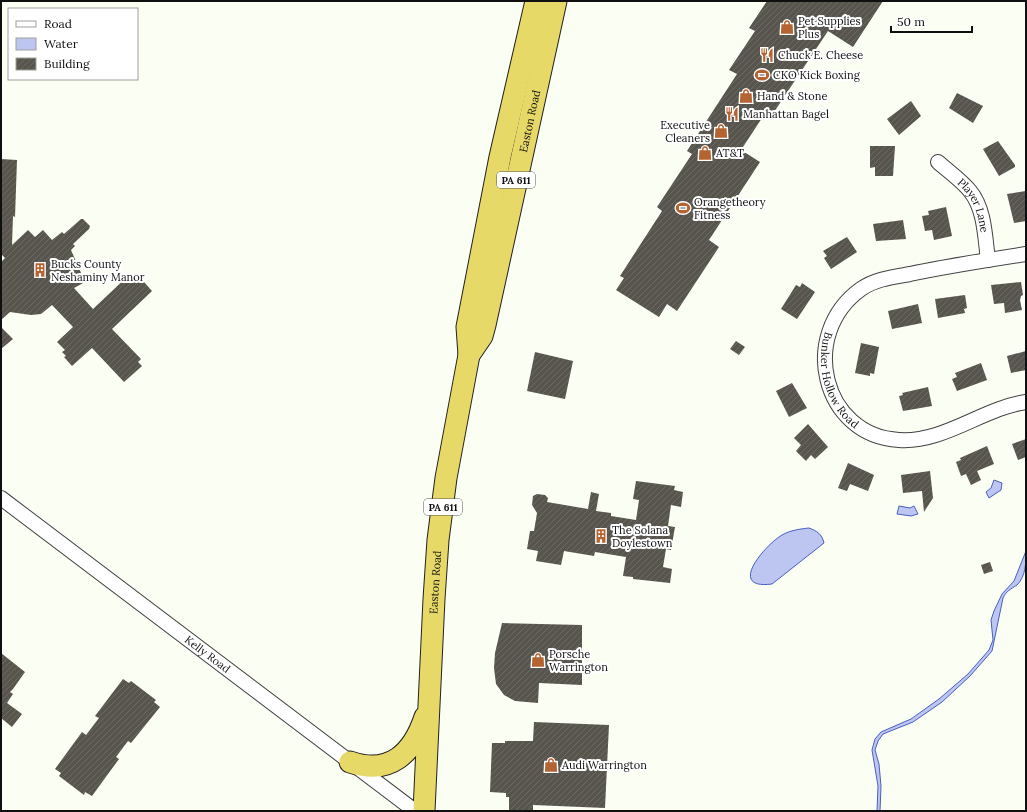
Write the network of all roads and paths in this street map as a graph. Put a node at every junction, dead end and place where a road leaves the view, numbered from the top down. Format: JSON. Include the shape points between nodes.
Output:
{"nodes":[{"id":1,"x":536,"y":1,"type":"edge"},
{"id":2,"x":556,"y":1,"type":"edge"},
{"id":3,"x":938,"y":162,"type":"dead end"},
{"id":4,"x":1026,"y":254,"type":"edge"},
{"id":5,"x":988,"y":260,"type":"junction"},
{"id":6,"x":469,"y":355,"type":"junction"},
{"id":7,"x":1026,"y":402,"type":"edge"},
{"id":8,"x":1,"y":498,"type":"edge"},
{"id":9,"x":429,"y":707,"type":"junction"},
{"id":10,"x":350,"y":762,"type":"junction"},
{"id":11,"x":414,"y":811,"type":"edge"},
{"id":12,"x":424,"y":811,"type":"edge"}],
"edges":[{"from":1,"to":6,"type":"highway","name":"Easton Road","number":"PA 611","via":[[500,157],[469,320]]},
{"from":2,"to":6,"type":"highway","name":"Easton Road","number":"PA 611","via":[[485,325],[482,336]]},
{"from":3,"to":5,"type":"street","name":"Player Lane","via":[[963,183],[977,201]]},
{"from":4,"to":5,"type":"street","name":"Bunker Hollow Road"},
{"from":5,"to":7,"type":"street","name":"Bunker Hollow Road","via":[[882,280],[861,289],[848,300],[831,326],[824,354],[827,380],[836,401],[855,422],[869,432],[897,440],[930,437],[999,409]]},
{"from":6,"to":9,"type":"highway","name":"Easton Road","number":"PA 611","via":[[446,478],[438,540]]},
{"from":8,"to":10,"type":"street","name":"Kelly Road"},
{"from":9,"to":10,"type":"highway","via":[[415,740],[393,762],[376,767]]},
{"from":9,"to":12,"type":"highway","name":"Easton Road","number":"PA 611"},
{"from":10,"to":11,"type":"street","name":"Kelly Road"}]}
